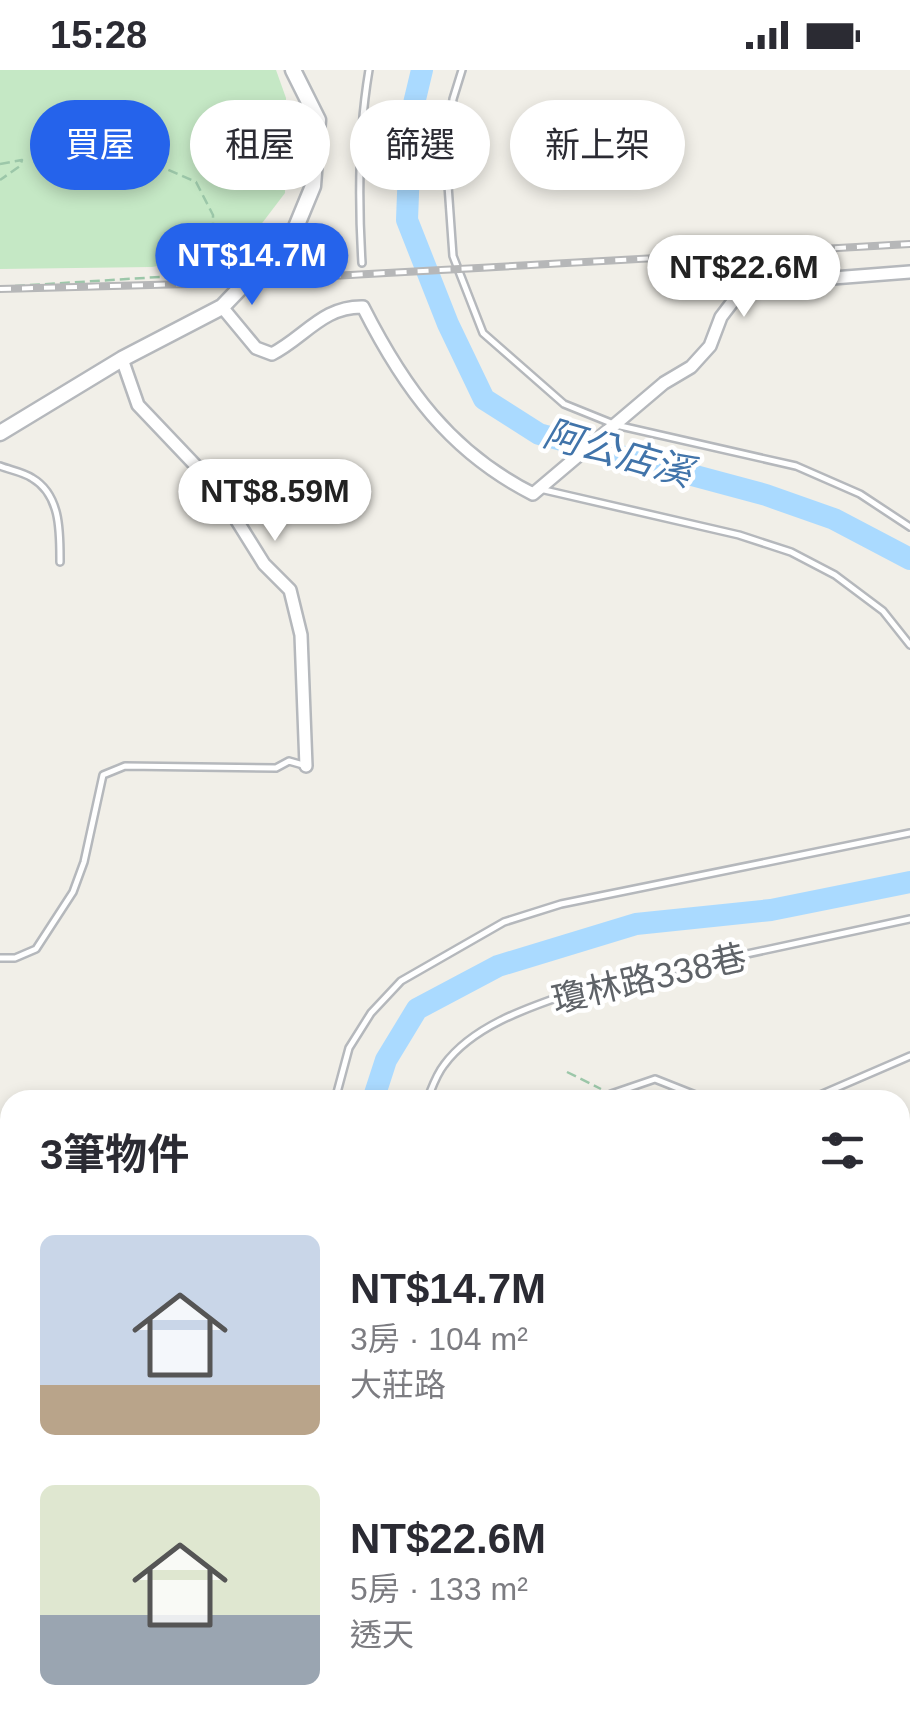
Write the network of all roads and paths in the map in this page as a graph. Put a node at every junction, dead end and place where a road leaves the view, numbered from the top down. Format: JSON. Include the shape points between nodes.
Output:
{"nodes":[{"id":1,"x":293,"y":70,"type":"edge"},
{"id":2,"x":368,"y":70,"type":"edge"},
{"id":3,"x":462,"y":70,"type":"edge"},
{"id":4,"x":0,"y":164,"type":"edge"},
{"id":5,"x":170,"y":171,"type":"edge"},
{"id":6,"x":0,"y":180,"type":"edge"},
{"id":7,"x":362,"y":263,"type":"dead end"},
{"id":8,"x":910,"y":272,"type":"edge"},
{"id":9,"x":0,"y":286,"type":"edge"},
{"id":10,"x":222,"y":307,"type":"junction"},
{"id":11,"x":122,"y":359,"type":"junction"},
{"id":12,"x":615,"y":426,"type":"junction"},
{"id":13,"x":0,"y":433,"type":"edge"},
{"id":14,"x":0,"y":466,"type":"edge"},
{"id":15,"x":540,"y":489,"type":"junction"},
{"id":16,"x":910,"y":527,"type":"edge"},
{"id":17,"x":60,"y":562,"type":"dead end"},
{"id":18,"x":910,"y":645,"type":"edge"},
{"id":19,"x":306,"y":766,"type":"joint"},
{"id":20,"x":910,"y":833,"type":"edge"},
{"id":21,"x":910,"y":919,"type":"edge"},
{"id":22,"x":0,"y":958,"type":"edge"},
{"id":23,"x":910,"y":1056,"type":"edge"},
{"id":24,"x":567,"y":1072,"type":"dead end"},
{"id":25,"x":337,"y":1090,"type":"edge"},
{"id":26,"x":431,"y":1090,"type":"edge"},
{"id":27,"x":603,"y":1090,"type":"edge"},
{"id":28,"x":623,"y":1090,"type":"edge"},
{"id":29,"x":683,"y":1090,"type":"edge"},
{"id":30,"x":832,"y":1090,"type":"edge"}],
"edges":[{"from":1,"to":10,"type":"street","via":[[318,120],[312,186],[294,232]]},
{"from":2,"to":7,"type":"lane","via":[[358,186]]},
{"from":3,"to":12,"type":"lane","via":[[446,156],[452,256],[483,333],[564,404]]},
{"from":4,"to":6,"type":"path","via":[[22,160]]},
{"from":5,"to":9,"type":"path","via":[[196,182],[213,215],[202,262],[191,274]]},
{"from":8,"to":12,"type":"street","via":[[769,282],[737,296],[691,367]]},
{"from":10,"to":11,"type":"street"},
{"from":10,"to":15,"type":"street","via":[[256,348],[272,354],[320,317],[364,307],[422,406],[506,481],[532,494]]},
{"from":11,"to":13,"type":"street"},
{"from":11,"to":19,"type":"street","via":[[138,405],[216,487],[264,564],[290,590],[301,635]]},
{"from":12,"to":15,"type":"street"},
{"from":12,"to":16,"type":"lane","via":[[796,466],[860,494]]},
{"from":14,"to":17,"type":"lane","via":[[34,478],[52,503],[60,520]]},
{"from":15,"to":18,"type":"lane","via":[[791,552],[835,574],[883,611]]},
{"from":19,"to":22,"type":"lane","via":[[126,766],[103,775],[73,892],[36,949]]},
{"from":20,"to":25,"type":"lane","via":[[561,904],[504,922],[401,981],[349,1048]]},
{"from":21,"to":26,"type":"lane","name":"瓊林路338巷","via":[[579,990],[528,1007],[462,1044]]},
{"from":23,"to":30,"type":"lane"},
{"from":24,"to":27,"type":"path"},
{"from":28,"to":29,"type":"lane","via":[[655,1079]]}]}
